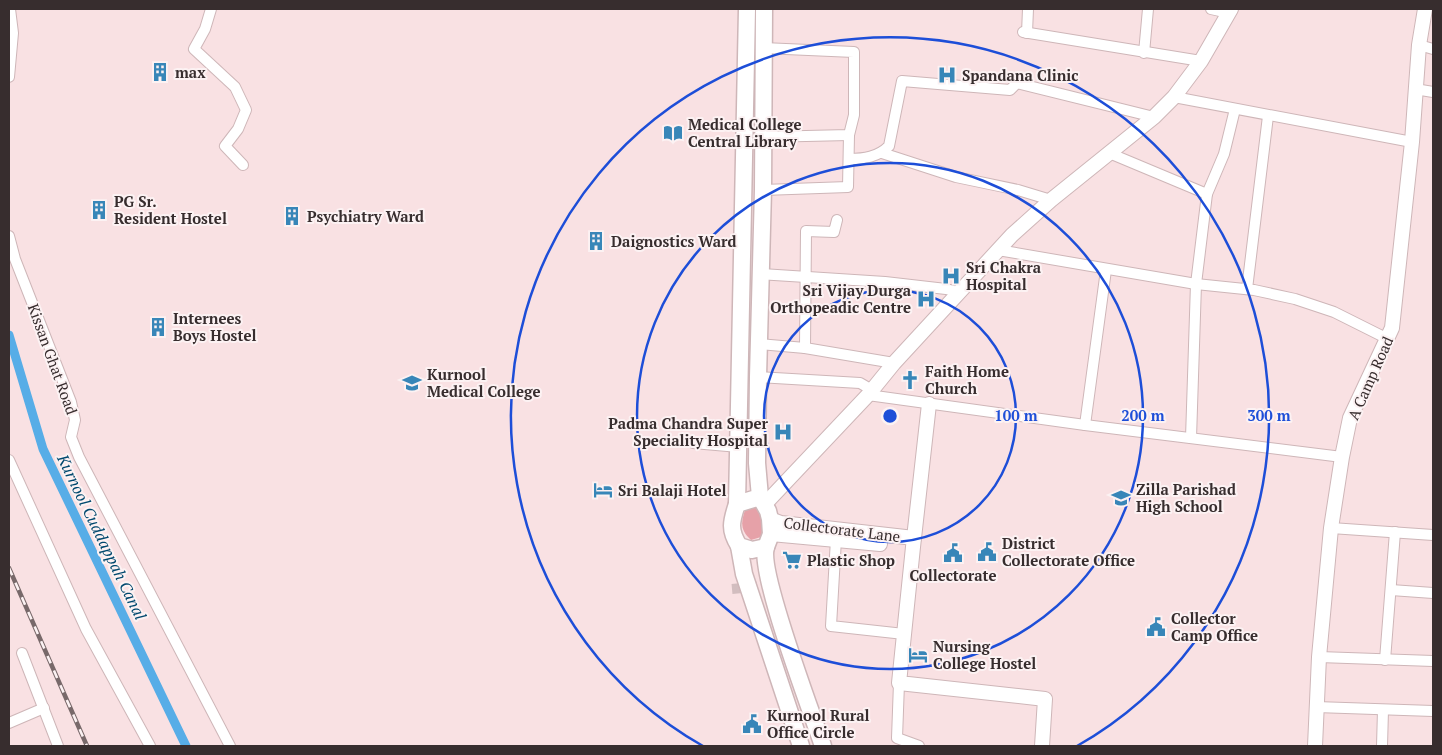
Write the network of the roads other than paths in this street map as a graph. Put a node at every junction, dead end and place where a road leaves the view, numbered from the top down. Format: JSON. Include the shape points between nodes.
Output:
{"nodes":[{"id":1,"x":10,"y":9,"type":"edge"},
{"id":2,"x":211,"y":9,"type":"edge"},
{"id":3,"x":747,"y":9,"type":"edge"},
{"id":4,"x":764,"y":9,"type":"edge"},
{"id":5,"x":1028,"y":9,"type":"edge"},
{"id":6,"x":1148,"y":9,"type":"edge"},
{"id":7,"x":1211,"y":9,"type":"edge"},
{"id":8,"x":1230,"y":11,"type":"edge"},
{"id":9,"x":1428,"y":12,"type":"edge"},
{"id":10,"x":1419,"y":45,"type":"junction"},
{"id":11,"x":763,"y":48,"type":"junction"},
{"id":12,"x":1433,"y":49,"type":"edge"},
{"id":13,"x":1144,"y":53,"type":"junction"},
{"id":14,"x":1201,"y":61,"type":"junction"},
{"id":15,"x":9,"y":77,"type":"edge"},
{"id":16,"x":1415,"y":90,"type":"junction"},
{"id":17,"x":1433,"y":92,"type":"edge"},
{"id":18,"x":1174,"y":97,"type":"junction"},
{"id":19,"x":1235,"y":110,"type":"junction"},
{"id":20,"x":1268,"y":116,"type":"junction"},
{"id":21,"x":1154,"y":117,"type":"junction"},
{"id":22,"x":849,"y":135,"type":"junction"},
{"id":23,"x":763,"y":137,"type":"junction"},
{"id":24,"x":1412,"y":142,"type":"junction"},
{"id":25,"x":882,"y":153,"type":"junction"},
{"id":26,"x":1109,"y":153,"type":"junction"},
{"id":27,"x":849,"y":159,"type":"junction"},
{"id":28,"x":243,"y":165,"type":"dead end"},
{"id":29,"x":763,"y":190,"type":"junction"},
{"id":30,"x":1207,"y":194,"type":"junction"},
{"id":31,"x":1051,"y":200,"type":"junction"},
{"id":32,"x":837,"y":220,"type":"dead end"},
{"id":33,"x":9,"y":236,"type":"edge"},
{"id":34,"x":998,"y":250,"type":"junction"},
{"id":35,"x":1106,"y":270,"type":"junction"},
{"id":36,"x":760,"y":274,"type":"junction"},
{"id":37,"x":806,"y":277,"type":"junction"},
{"id":38,"x":1196,"y":284,"type":"junction"},
{"id":39,"x":1247,"y":289,"type":"junction"},
{"id":40,"x":958,"y":292,"type":"junction"},
{"id":41,"x":1386,"y":338,"type":"junction"},
{"id":42,"x":759,"y":344,"type":"junction"},
{"id":43,"x":805,"y":348,"type":"junction"},
{"id":44,"x":894,"y":363,"type":"junction"},
{"id":45,"x":758,"y":377,"type":"junction"},
{"id":46,"x":870,"y":393,"type":"junction"},
{"id":47,"x":929,"y":404,"type":"junction"},
{"id":48,"x":1085,"y":425,"type":"junction"},
{"id":49,"x":1191,"y":438,"type":"junction"},
{"id":50,"x":692,"y":443,"type":"dead end"},
{"id":51,"x":739,"y":447,"type":"junction"},
{"id":52,"x":1342,"y":457,"type":"junction"},
{"id":53,"x":9,"y":460,"type":"edge"},
{"id":54,"x":737,"y":504,"type":"junction"},
{"id":55,"x":766,"y":520,"type":"junction"},
{"id":56,"x":1331,"y":528,"type":"junction"},
{"id":57,"x":1395,"y":532,"type":"junction"},
{"id":58,"x":837,"y":534,"type":"junction"},
{"id":59,"x":1433,"y":535,"type":"edge"},
{"id":60,"x":913,"y":542,"type":"junction"},
{"id":61,"x":739,"y":546,"type":"junction"},
{"id":62,"x":1390,"y":590,"type":"junction"},
{"id":63,"x":1433,"y":594,"type":"edge"},
{"id":64,"x":904,"y":634,"type":"junction"},
{"id":65,"x":22,"y":653,"type":"dead end"},
{"id":66,"x":1319,"y":657,"type":"junction"},
{"id":67,"x":1385,"y":660,"type":"junction"},
{"id":68,"x":1433,"y":661,"type":"edge"},
{"id":69,"x":900,"y":683,"type":"junction"},
{"id":70,"x":1316,"y":707,"type":"junction"},
{"id":71,"x":44,"y":708,"type":"junction"},
{"id":72,"x":1383,"y":710,"type":"junction"},
{"id":73,"x":1433,"y":711,"type":"edge"},
{"id":74,"x":9,"y":723,"type":"edge"},
{"id":75,"x":58,"y":746,"type":"edge"},
{"id":76,"x":150,"y":746,"type":"edge"},
{"id":77,"x":230,"y":746,"type":"edge"},
{"id":78,"x":801,"y":746,"type":"edge"},
{"id":79,"x":823,"y":746,"type":"edge"},
{"id":80,"x":919,"y":746,"type":"edge"},
{"id":81,"x":1042,"y":746,"type":"edge"},
{"id":82,"x":1315,"y":746,"type":"edge"},
{"id":83,"x":1382,"y":746,"type":"edge"}],
"edges":[{"from":1,"to":15,"type":"street","via":[[13,33]]},
{"from":2,"to":28,"type":"street","via":[[194,49],[235,87],[246,110],[226,146]]},
{"from":3,"to":51,"type":"main road"},
{"from":4,"to":11,"type":"main road"},
{"from":5,"to":13,"type":"street","via":[[1025,32]]},
{"from":6,"to":13,"type":"street"},
{"from":7,"to":8,"type":"street"},
{"from":8,"to":14,"type":"street"},
{"from":9,"to":10,"type":"street","name":"A Camp Road"},
{"from":10,"to":12,"type":"street"},
{"from":10,"to":16,"type":"street","name":"A Camp Road"},
{"from":11,"to":22,"type":"street","via":[[854,52],[854,114]]},
{"from":11,"to":23,"type":"main road"},
{"from":13,"to":14,"type":"street"},
{"from":14,"to":18,"type":"street"},
{"from":16,"to":17,"type":"street"},
{"from":16,"to":24,"type":"street","name":"A Camp Road"},
{"from":18,"to":19,"type":"street"},
{"from":18,"to":21,"type":"street"},
{"from":19,"to":20,"type":"street"},
{"from":19,"to":30,"type":"street","via":[[1224,154]]},
{"from":20,"to":24,"type":"street"},
{"from":20,"to":39,"type":"street"},
{"from":21,"to":25,"type":"street","via":[[1017,83],[1010,90],[902,81],[889,146]]},
{"from":21,"to":26,"type":"street"},
{"from":22,"to":23,"type":"street"},
{"from":22,"to":27,"type":"street"},
{"from":23,"to":29,"type":"main road"},
{"from":24,"to":41,"type":"street","name":"A Camp Road","via":[[1392,328]]},
{"from":25,"to":27,"type":"street","via":[[863,159]]},
{"from":25,"to":31,"type":"street","via":[[956,177]]},
{"from":26,"to":30,"type":"street"},
{"from":26,"to":31,"type":"street"},
{"from":27,"to":29,"type":"street","via":[[848,186]]},
{"from":29,"to":36,"type":"main road"},
{"from":30,"to":38,"type":"street"},
{"from":31,"to":34,"type":"street"},
{"from":32,"to":37,"type":"street","via":[[834,232],[806,231]]},
{"from":33,"to":77,"type":"street","name":"Kissan Ghat Road","via":[[15,259],[72,402],[75,420],[72,437],[79,457]]},
{"from":34,"to":35,"type":"street"},
{"from":34,"to":40,"type":"street"},
{"from":35,"to":38,"type":"street"},
{"from":35,"to":48,"type":"street"},
{"from":36,"to":37,"type":"street"},
{"from":36,"to":42,"type":"main road"},
{"from":37,"to":40,"type":"street","via":[[885,282]]},
{"from":37,"to":43,"type":"street"},
{"from":38,"to":39,"type":"street"},
{"from":38,"to":49,"type":"street"},
{"from":39,"to":41,"type":"street","via":[[1334,312]]},
{"from":40,"to":44,"type":"street"},
{"from":41,"to":52,"type":"street","name":"A Camp Road","via":[[1350,418]]},
{"from":42,"to":43,"type":"street"},
{"from":42,"to":45,"type":"main road"},
{"from":43,"to":44,"type":"street"},
{"from":44,"to":46,"type":"street"},
{"from":45,"to":46,"type":"street","via":[[860,382]]},
{"from":45,"to":55,"type":"main road","via":[[757,463]]},
{"from":46,"to":47,"type":"street"},
{"from":46,"to":55,"type":"street"},
{"from":47,"to":48,"type":"street"},
{"from":47,"to":60,"type":"street"},
{"from":48,"to":49,"type":"street"},
{"from":49,"to":52,"type":"street"},
{"from":50,"to":51,"type":"street"},
{"from":51,"to":54,"type":"main road"},
{"from":52,"to":56,"type":"street","name":"A Camp Road"},
{"from":53,"to":76,"type":"street","via":[[86,629]]},
{"from":54,"to":55,"type":"main road"},
{"from":54,"to":61,"type":"main road","via":[[731,521],[733,536]]},
{"from":55,"to":58,"type":"street","name":"Collectorate Lane"},
{"from":55,"to":61,"type":"main road","via":[[752,550]]},
{"from":55,"to":79,"type":"main road","via":[[765,551],[776,608]]},
{"from":56,"to":57,"type":"street"},
{"from":56,"to":66,"type":"street","name":"A Camp Road"},
{"from":57,"to":59,"type":"street"},
{"from":57,"to":62,"type":"street"},
{"from":58,"to":60,"type":"street","name":"Collectorate Lane"},
{"from":58,"to":64,"type":"street","via":[[830,626]]},
{"from":60,"to":64,"type":"street"},
{"from":61,"to":78,"type":"main road","via":[[744,574]]},
{"from":62,"to":63,"type":"street"},
{"from":62,"to":67,"type":"street"},
{"from":64,"to":69,"type":"street"},
{"from":65,"to":71,"type":"street"},
{"from":66,"to":67,"type":"street"},
{"from":66,"to":70,"type":"street","name":"A Camp Road"},
{"from":67,"to":68,"type":"street"},
{"from":69,"to":80,"type":"street","via":[[897,738]]},
{"from":69,"to":81,"type":"street","via":[[1046,699]]},
{"from":70,"to":72,"type":"street"},
{"from":70,"to":82,"type":"street","name":"A Camp Road"},
{"from":71,"to":74,"type":"street"},
{"from":71,"to":75,"type":"street"},
{"from":72,"to":73,"type":"street"},
{"from":72,"to":83,"type":"street"}]}
